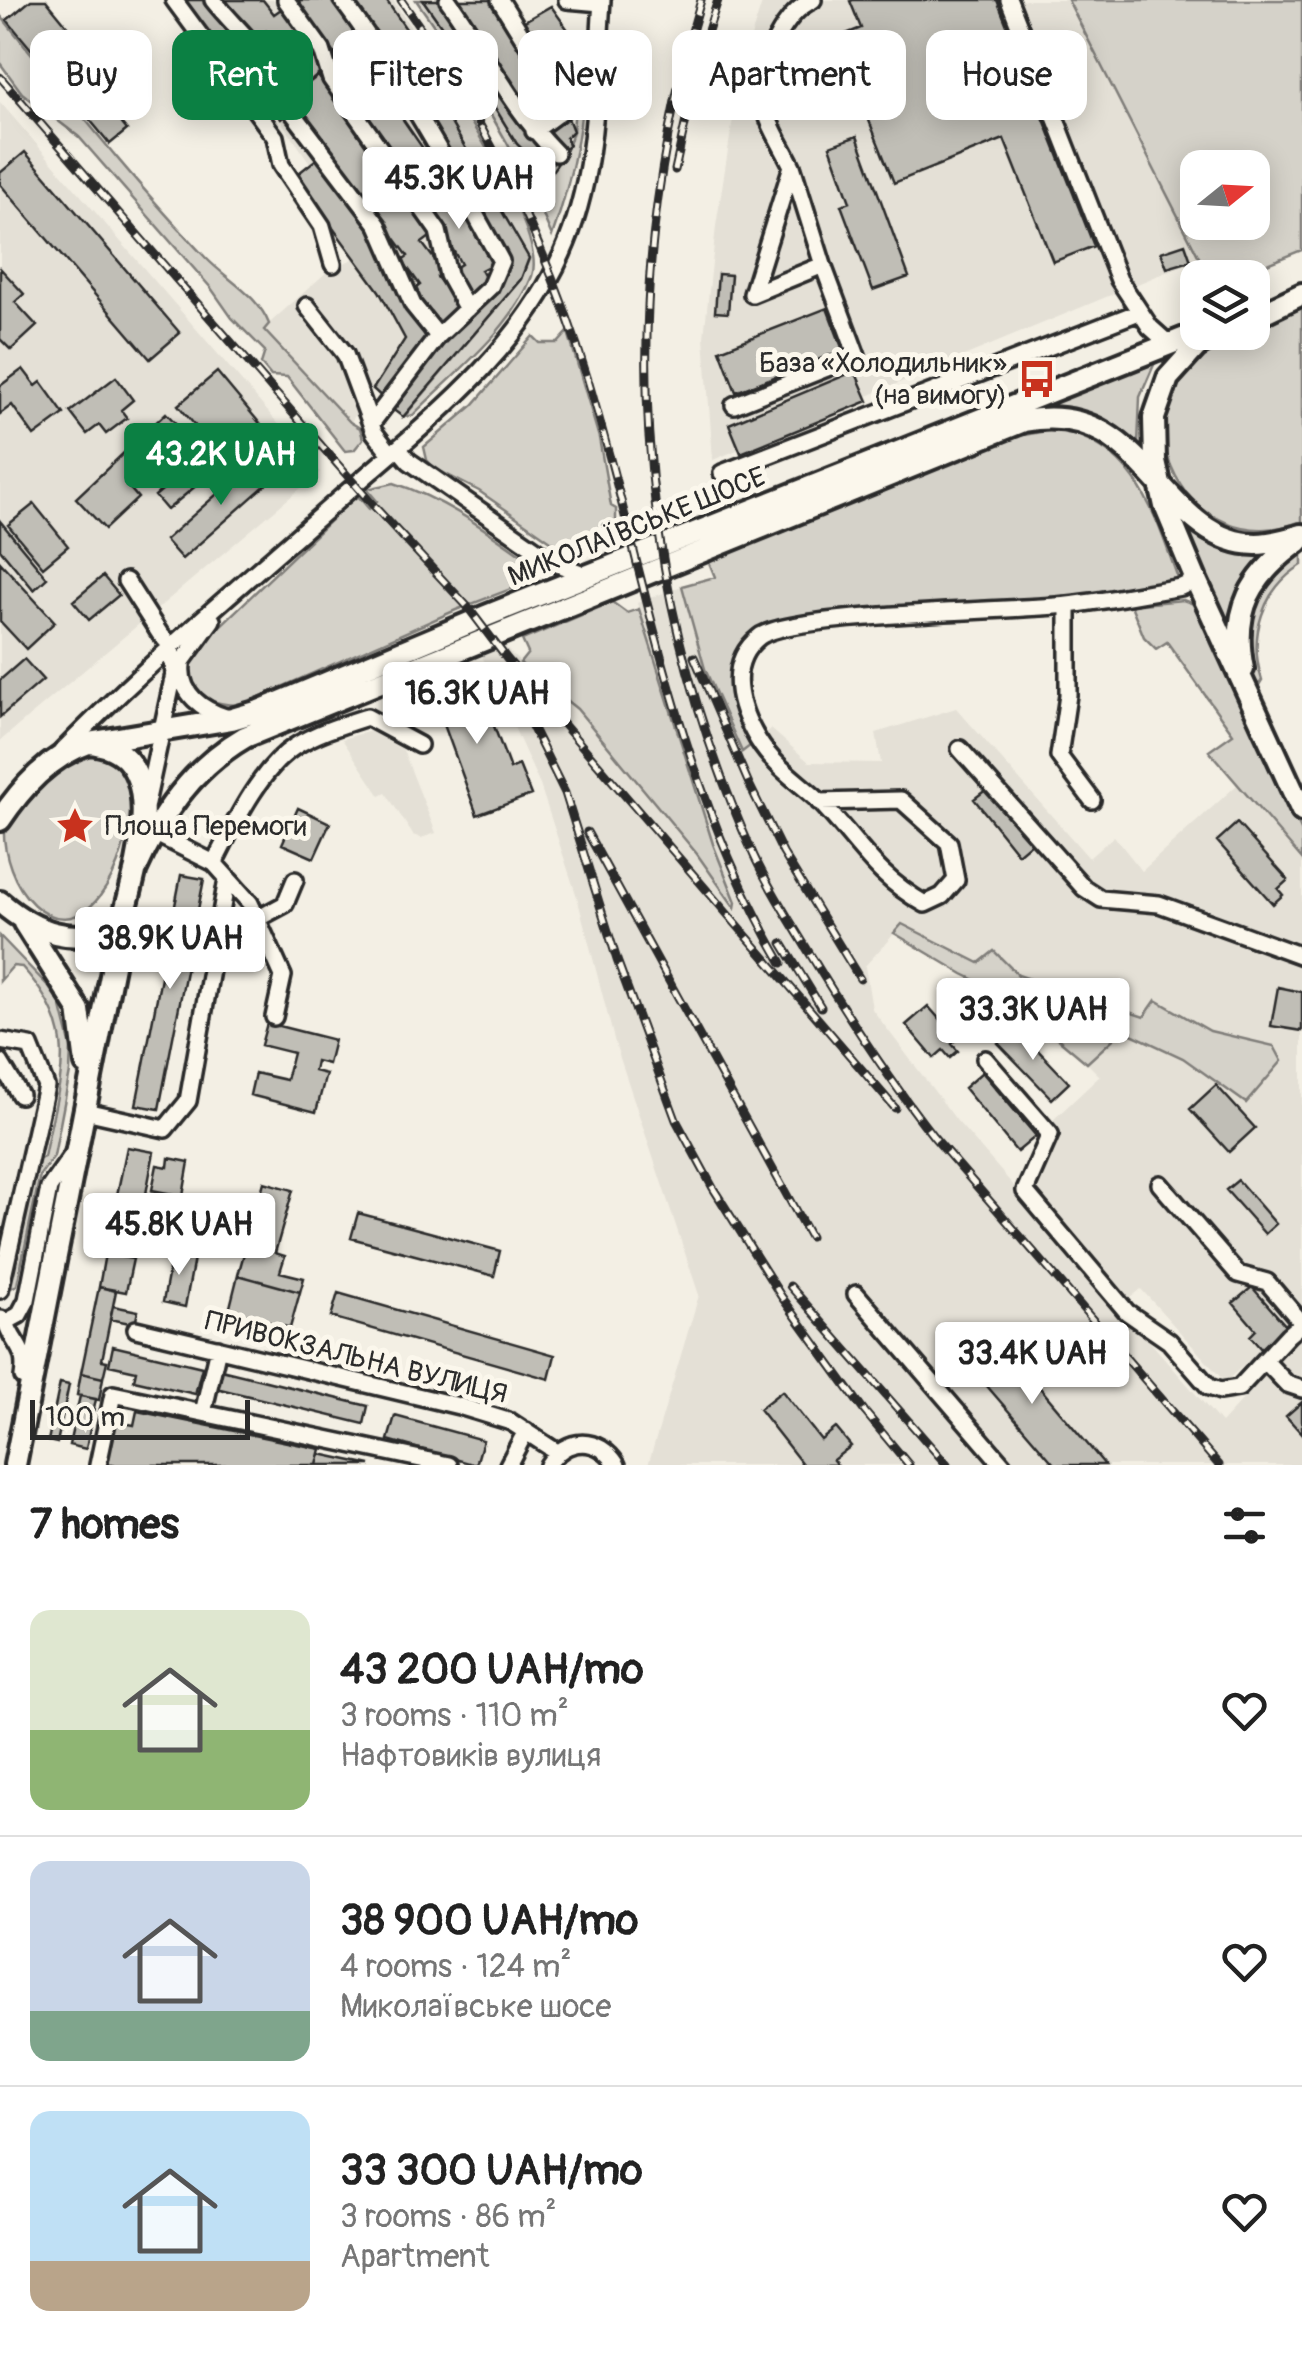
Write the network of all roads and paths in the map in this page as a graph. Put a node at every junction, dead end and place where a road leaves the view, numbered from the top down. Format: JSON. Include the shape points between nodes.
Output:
{"nodes":[{"id":1,"x":174,"y":0,"type":"edge"},
{"id":2,"x":213,"y":0,"type":"edge"},
{"id":3,"x":286,"y":0,"type":"edge"},
{"id":4,"x":342,"y":0,"type":"edge"},
{"id":5,"x":448,"y":0,"type":"edge"},
{"id":6,"x":500,"y":0,"type":"edge"},
{"id":7,"x":568,"y":0,"type":"edge"},
{"id":8,"x":813,"y":0,"type":"edge"},
{"id":9,"x":1009,"y":0,"type":"edge"},
{"id":10,"x":603,"y":1,"type":"edge"},
{"id":11,"x":534,"y":131,"type":"junction"},
{"id":12,"x":556,"y":153,"type":"dead end"},
{"id":13,"x":792,"y":166,"type":"junction"},
{"id":14,"x":333,"y":264,"type":"dead end"},
{"id":15,"x":822,"y":265,"type":"junction"},
{"id":16,"x":1302,"y":294,"type":"edge"},
{"id":17,"x":307,"y":306,"type":"dead end"},
{"id":18,"x":1270,"y":307,"type":"edge"},
{"id":19,"x":467,"y":309,"type":"junction"},
{"id":20,"x":1138,"y":312,"type":"junction"},
{"id":21,"x":438,"y":336,"type":"junction"},
{"id":22,"x":1180,"y":340,"type":"edge"},
{"id":23,"x":1169,"y":344,"type":"junction"},
{"id":24,"x":1193,"y":350,"type":"edge"},
{"id":25,"x":734,"y":406,"type":"dead end"},
{"id":26,"x":371,"y":424,"type":"junction"},
{"id":27,"x":394,"y":451,"type":"junction"},
{"id":28,"x":722,"y":474,"type":"dead end"},
{"id":29,"x":1160,"y":481,"type":"junction"},
{"id":30,"x":1302,"y":537,"type":"edge"},
{"id":31,"x":588,"y":576,"type":"junction"},
{"id":32,"x":1196,"y":580,"type":"junction"},
{"id":33,"x":126,"y":581,"type":"dead end"},
{"id":34,"x":1068,"y":605,"type":"junction"},
{"id":35,"x":177,"y":651,"type":"junction"},
{"id":36,"x":1257,"y":713,"type":"junction"},
{"id":37,"x":232,"y":719,"type":"junction"},
{"id":38,"x":160,"y":729,"type":"junction"},
{"id":39,"x":88,"y":743,"type":"junction"},
{"id":40,"x":419,"y":745,"type":"dead end"},
{"id":41,"x":960,"y":749,"type":"dead end"},
{"id":42,"x":49,"y":764,"type":"junction"},
{"id":43,"x":9,"y":799,"type":"edge"},
{"id":44,"x":1092,"y":800,"type":"dead end"},
{"id":45,"x":819,"y":802,"type":"junction"},
{"id":46,"x":1302,"y":811,"type":"edge"},
{"id":47,"x":0,"y":820,"type":"edge"},
{"id":48,"x":147,"y":827,"type":"junction"},
{"id":49,"x":214,"y":863,"type":"junction"},
{"id":50,"x":227,"y":879,"type":"junction"},
{"id":51,"x":296,"y":880,"type":"dead end"},
{"id":52,"x":0,"y":902,"type":"edge"},
{"id":53,"x":257,"y":919,"type":"junction"},
{"id":54,"x":24,"y":923,"type":"junction"},
{"id":55,"x":120,"y":930,"type":"junction"},
{"id":56,"x":1302,"y":956,"type":"edge"},
{"id":57,"x":274,"y":1017,"type":"dead end"},
{"id":58,"x":0,"y":1041,"type":"edge"},
{"id":59,"x":985,"y":1060,"type":"dead end"},
{"id":60,"x":0,"y":1062,"type":"edge"},
{"id":61,"x":20,"y":1095,"type":"dead end"},
{"id":62,"x":86,"y":1101,"type":"junction"},
{"id":63,"x":77,"y":1148,"type":"junction"},
{"id":64,"x":1160,"y":1184,"type":"dead end"},
{"id":65,"x":0,"y":1290,"type":"edge"},
{"id":66,"x":856,"y":1294,"type":"dead end"},
{"id":67,"x":3,"y":1320,"type":"edge"},
{"id":68,"x":1302,"y":1323,"type":"edge"},
{"id":69,"x":136,"y":1329,"type":"dead end"},
{"id":70,"x":218,"y":1348,"type":"junction"},
{"id":71,"x":1265,"y":1361,"type":"junction"},
{"id":72,"x":1302,"y":1389,"type":"edge"},
{"id":73,"x":203,"y":1413,"type":"junction"},
{"id":74,"x":526,"y":1432,"type":"junction"},
{"id":75,"x":552,"y":1459,"type":"edge"},
{"id":76,"x":8,"y":1465,"type":"edge"},
{"id":77,"x":16,"y":1465,"type":"edge"},
{"id":78,"x":98,"y":1465,"type":"edge"},
{"id":79,"x":449,"y":1465,"type":"edge"},
{"id":80,"x":508,"y":1465,"type":"edge"},
{"id":81,"x":617,"y":1465,"type":"edge"},
{"id":82,"x":1003,"y":1465,"type":"edge"}],
"edges":[{"from":1,"to":14,"type":"street","via":[[275,137],[281,165],[322,226]]},
{"from":2,"to":21,"type":"street","via":[[257,50],[287,105],[378,225],[414,305]]},
{"from":3,"to":19,"type":"street","via":[[322,50],[331,79],[438,231],[448,276]]},
{"from":4,"to":19,"type":"street","via":[[439,148],[501,261],[490,287]]},
{"from":5,"to":11,"type":"street"},
{"from":6,"to":11,"type":"street","via":[[563,102],[564,109]]},
{"from":7,"to":10,"type":"street"},
{"from":8,"to":13,"type":"street","via":[[790,14],[764,74],[762,94]]},
{"from":9,"to":20,"type":"street","via":[[1119,280]]},
{"from":10,"to":27,"type":"street","via":[[592,142],[563,253],[489,363]]},
{"from":11,"to":12,"type":"street"},
{"from":13,"to":15,"type":"street"},
{"from":13,"to":15,"type":"street","via":[[752,294]]},
{"from":15,"to":25,"type":"street","via":[[858,356]]},
{"from":16,"to":18,"type":"main road"},
{"from":17,"to":26,"type":"street","via":[[345,354]]},
{"from":19,"to":21,"type":"street"},
{"from":20,"to":23,"type":"street"},
{"from":20,"to":28,"type":"street"},
{"from":21,"to":26,"type":"street"},
{"from":22,"to":23,"type":"main road","name":"МИКОЛАЇВСЬКЕ ШОСЕ"},
{"from":23,"to":31,"type":"main road","name":"МИКОЛАЇВСЬКЕ ШОСЕ"},
{"from":24,"to":29,"type":"main road","via":[[1158,398],[1152,441]]},
{"from":26,"to":27,"type":"street"},
{"from":27,"to":31,"type":"street","via":[[557,564]]},
{"from":27,"to":35,"type":"street"},
{"from":29,"to":30,"type":"main road","name":"МИКОЛАЇВСЬКЕ ШОСЕ","via":[[1197,522],[1228,537],[1256,544]]},
{"from":29,"to":32,"type":"main road"},
{"from":29,"to":48,"type":"main road","name":"МИКОЛАЇВСЬКЕ ШОСЕ","via":[[1109,436],[1077,422],[1039,418],[997,431],[245,737],[200,771]]},
{"from":30,"to":36,"type":"main road","via":[[1265,568],[1241,613],[1237,642]]},
{"from":31,"to":37,"type":"main road","name":"МИКОЛАЇВСЬКЕ ШОСЕ"},
{"from":32,"to":34,"type":"street"},
{"from":32,"to":36,"type":"main road"},
{"from":33,"to":35,"type":"street"},
{"from":34,"to":44,"type":"street","via":[[1068,694],[1058,756]]},
{"from":34,"to":45,"type":"street","via":[[772,630],[740,656],[740,698],[768,756]]},
{"from":35,"to":37,"type":"street","via":[[186,690],[202,706]]},
{"from":35,"to":38,"type":"street"},
{"from":35,"to":42,"type":"street"},
{"from":36,"to":46,"type":"main road"},
{"from":37,"to":38,"type":"main road","name":"МИКОЛАЇВСЬКЕ ШОСЕ"},
{"from":38,"to":39,"type":"main road","name":"МИКОЛАЇВСЬКЕ ШОСЕ"},
{"from":38,"to":48,"type":"street"},
{"from":39,"to":42,"type":"main road","name":"МИКОЛАЇВСЬКЕ ШОСЕ"},
{"from":39,"to":48,"type":"main road","via":[[113,748],[132,764]]},
{"from":40,"to":49,"type":"street","via":[[366,717],[294,747],[264,777]]},
{"from":41,"to":56,"type":"street","via":[[1101,899],[1159,904]]},
{"from":42,"to":43,"type":"main road","name":"МИКОЛАЇВСЬКЕ ШОСЕ"},
{"from":43,"to":47,"type":"main road","name":"МИКОЛАЇВСЬКЕ ШОСЕ"},
{"from":45,"to":45,"type":"street","via":[[899,889],[926,904],[956,880],[949,843],[901,800]]},
{"from":48,"to":49,"type":"street"},
{"from":48,"to":55,"type":"main road","name":"МИКОЛАЇВСЬКЕ ШОСЕ"},
{"from":49,"to":50,"type":"street"},
{"from":50,"to":53,"type":"street"},
{"from":50,"to":62,"type":"street","via":[[188,1101],[165,1130]]},
{"from":51,"to":53,"type":"street","via":[[285,904]]},
{"from":52,"to":54,"type":"main road"},
{"from":53,"to":57,"type":"street","via":[[282,976]]},
{"from":54,"to":55,"type":"main road","via":[[77,936]]},
{"from":54,"to":62,"type":"main road","via":[[79,1010]]},
{"from":55,"to":62,"type":"main road"},
{"from":58,"to":65,"type":"street","via":[[30,1046],[46,1086]]},
{"from":59,"to":71,"type":"street","via":[[1050,1134],[1025,1192],[1126,1312],[1169,1340],[1220,1391],[1239,1388]]},
{"from":60,"to":61,"type":"street"},
{"from":62,"to":63,"type":"main road"},
{"from":63,"to":67,"type":"street","via":[[48,1188],[27,1300],[19,1315]]},
{"from":63,"to":77,"type":"main road"},
{"from":64,"to":68,"type":"street","via":[[1238,1274],[1266,1282]]},
{"from":66,"to":82,"type":"street"},
{"from":67,"to":76,"type":"street","via":[[22,1346],[25,1363]]},
{"from":68,"to":71,"type":"street"},
{"from":69,"to":70,"type":"street","name":"ПРИВОКЗАЛЬНА ВУЛИЦЯ"},
{"from":70,"to":73,"type":"street"},
{"from":70,"to":74,"type":"street","name":"ПРИВОКЗАЛЬНА ВУЛИЦЯ","via":[[458,1406]]},
{"from":71,"to":72,"type":"street","via":[[1287,1384]]},
{"from":73,"to":78,"type":"street","via":[[113,1394]]},
{"from":73,"to":79,"type":"street"},
{"from":74,"to":75,"type":"street","name":"ПРИВОКЗАЛЬНА ВУЛИЦЯ"},
{"from":74,"to":80,"type":"street"},
{"from":75,"to":81,"type":"street","via":[[566,1446],[590,1443]]}]}
